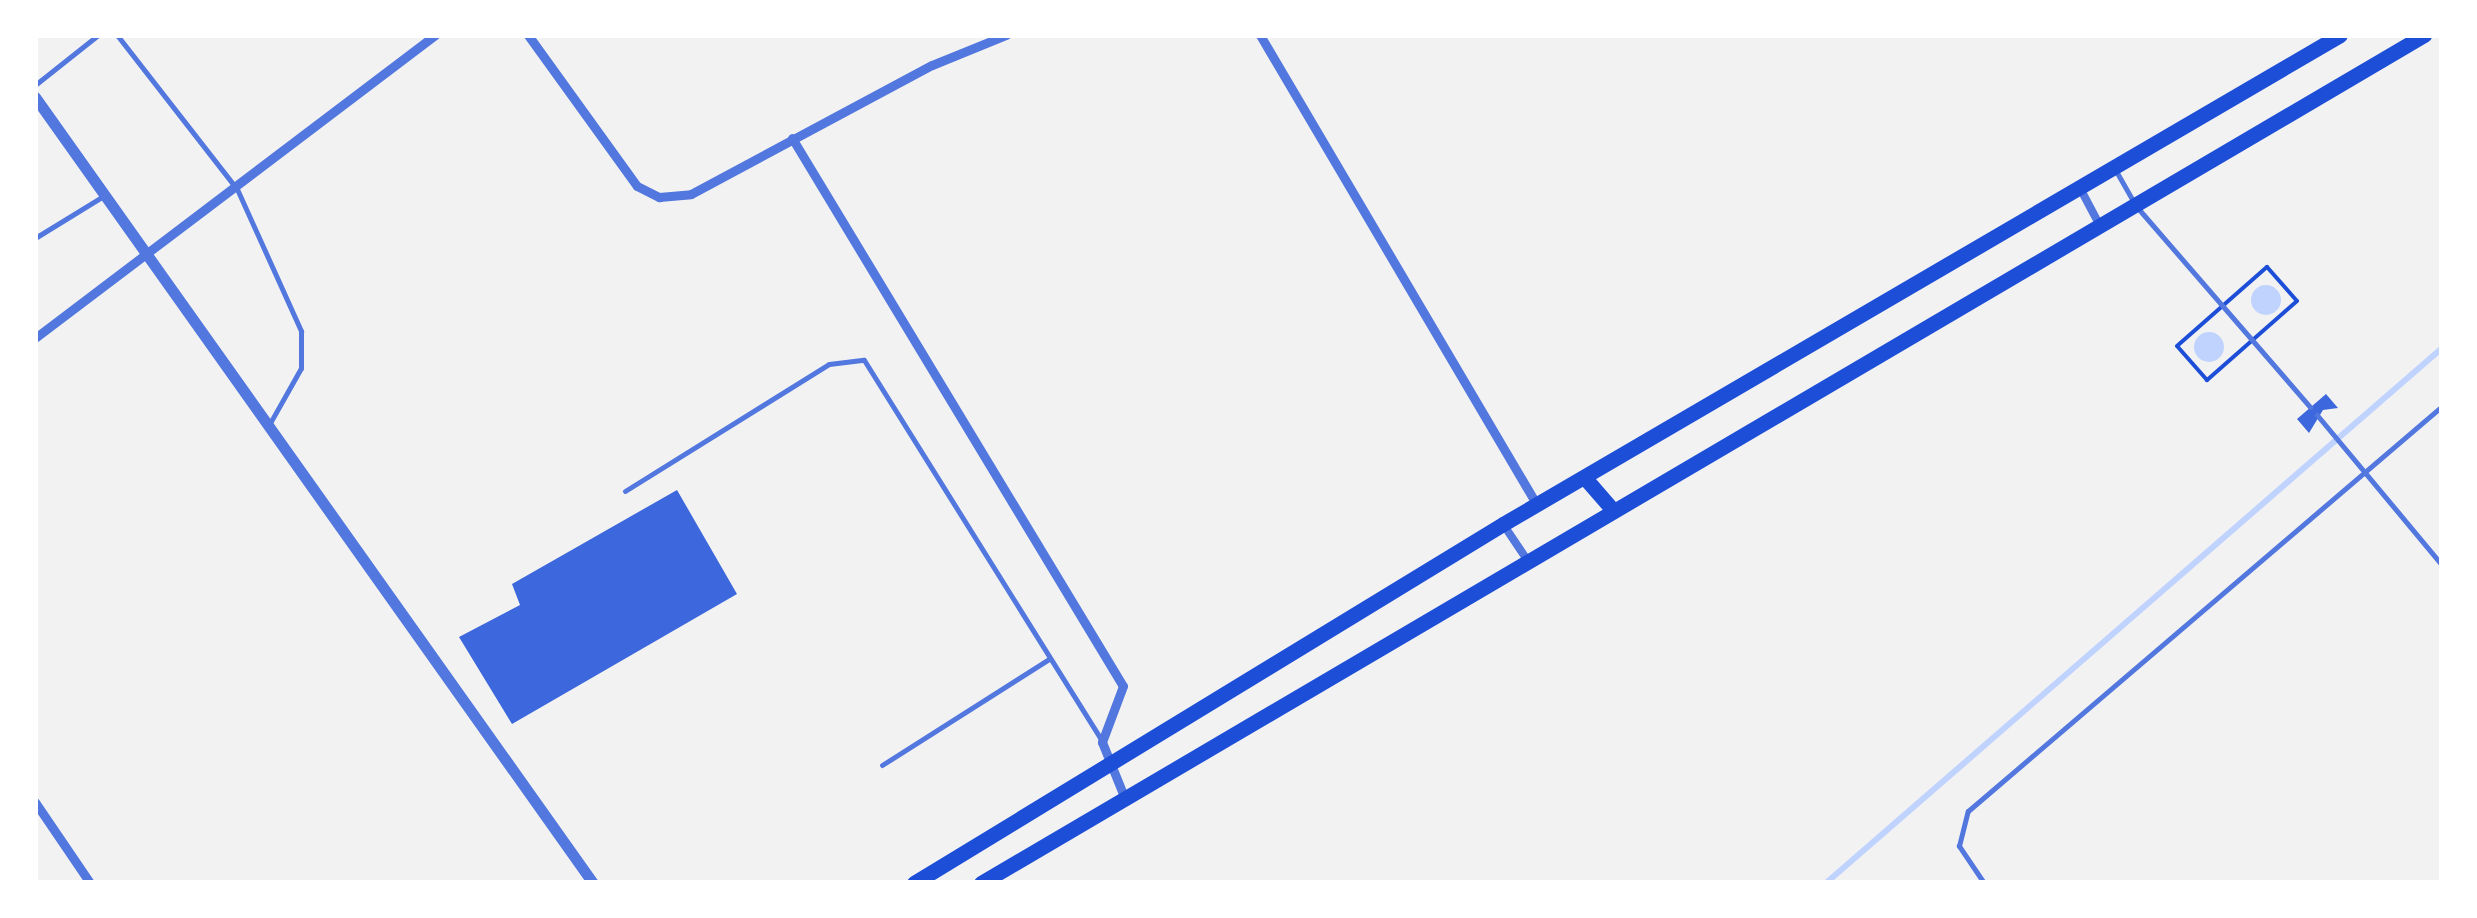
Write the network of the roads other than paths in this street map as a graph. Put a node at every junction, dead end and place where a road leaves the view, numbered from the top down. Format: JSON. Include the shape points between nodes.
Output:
{"nodes":[{"id":1,"x":98,"y":35,"type":"edge"},
{"id":2,"x":117,"y":35,"type":"edge"},
{"id":3,"x":435,"y":35,"type":"edge"},
{"id":4,"x":528,"y":35,"type":"edge"},
{"id":5,"x":1006,"y":35,"type":"edge"},
{"id":6,"x":1260,"y":35,"type":"edge"},
{"id":7,"x":2340,"y":35,"type":"edge"},
{"id":8,"x":2424,"y":35,"type":"edge"},
{"id":9,"x":35,"y":84,"type":"edge"},
{"id":10,"x":35,"y":96,"type":"edge"},
{"id":11,"x":792,"y":138,"type":"junction"},
{"id":12,"x":2115,"y":169,"type":"junction"},
{"id":13,"x":237,"y":189,"type":"junction"},
{"id":14,"x":2081,"y":190,"type":"junction"},
{"id":15,"x":108,"y":194,"type":"junction"},
{"id":16,"x":2136,"y":206,"type":"junction"},
{"id":17,"x":2101,"y":226,"type":"junction"},
{"id":18,"x":35,"y":238,"type":"edge"},
{"id":19,"x":149,"y":252,"type":"junction"},
{"id":20,"x":35,"y":338,"type":"edge"},
{"id":21,"x":2442,"y":406,"type":"edge"},
{"id":22,"x":2310,"y":407,"type":"dead end"},
{"id":23,"x":2317,"y":415,"type":"dead end"},
{"id":24,"x":269,"y":424,"type":"junction"},
{"id":25,"x":2368,"y":472,"type":"junction"},
{"id":26,"x":1585,"y":478,"type":"junction"},
{"id":27,"x":626,"y":491,"type":"dead end"},
{"id":28,"x":1537,"y":505,"type":"junction"},
{"id":29,"x":1610,"y":507,"type":"junction"},
{"id":30,"x":1503,"y":524,"type":"junction"},
{"id":31,"x":1525,"y":557,"type":"junction"},
{"id":32,"x":2442,"y":566,"type":"edge"},
{"id":33,"x":1049,"y":659,"type":"junction"},
{"id":34,"x":1102,"y":742,"type":"junction"},
{"id":35,"x":1104,"y":763,"type":"junction"},
{"id":36,"x":882,"y":764,"type":"dead end"},
{"id":37,"x":1122,"y":794,"type":"junction"},
{"id":38,"x":35,"y":802,"type":"edge"},
{"id":39,"x":90,"y":883,"type":"edge"},
{"id":40,"x":593,"y":883,"type":"edge"},
{"id":41,"x":914,"y":883,"type":"edge"},
{"id":42,"x":981,"y":883,"type":"edge"},
{"id":43,"x":1984,"y":883,"type":"edge"}],
"edges":[{"from":1,"to":9,"type":"lane"},
{"from":2,"to":13,"type":"lane"},
{"from":3,"to":13,"type":"street"},
{"from":4,"to":11,"type":"street","via":[[637,186],[659,197],[691,194]]},
{"from":5,"to":11,"type":"street"},
{"from":6,"to":28,"type":"street"},
{"from":7,"to":12,"type":"main road"},
{"from":8,"to":16,"type":"main road"},
{"from":10,"to":15,"type":"street"},
{"from":11,"to":34,"type":"street","via":[[1123,686]]},
{"from":12,"to":14,"type":"main road"},
{"from":12,"to":16,"type":"lane"},
{"from":13,"to":19,"type":"street"},
{"from":13,"to":24,"type":"lane","via":[[304,350]]},
{"from":14,"to":17,"type":"street"},
{"from":14,"to":26,"type":"main road"},
{"from":15,"to":18,"type":"lane"},
{"from":15,"to":19,"type":"street"},
{"from":16,"to":17,"type":"main road"},
{"from":16,"to":22,"type":"lane"},
{"from":17,"to":29,"type":"main road"},
{"from":19,"to":20,"type":"street"},
{"from":19,"to":24,"type":"street"},
{"from":21,"to":25,"type":"lane"},
{"from":23,"to":25,"type":"lane"},
{"from":24,"to":40,"type":"street"},
{"from":25,"to":32,"type":"lane"},
{"from":25,"to":43,"type":"lane","via":[[1968,811],[1959,846]]},
{"from":26,"to":28,"type":"main road"},
{"from":26,"to":29,"type":"main road"},
{"from":27,"to":33,"type":"lane","via":[[828,364],[864,360]]},
{"from":28,"to":30,"type":"main road"},
{"from":29,"to":31,"type":"main road"},
{"from":30,"to":31,"type":"street"},
{"from":30,"to":35,"type":"main road"},
{"from":31,"to":37,"type":"main road"},
{"from":33,"to":34,"type":"lane"},
{"from":33,"to":36,"type":"lane"},
{"from":34,"to":35,"type":"street"},
{"from":35,"to":37,"type":"street"},
{"from":35,"to":41,"type":"main road"},
{"from":37,"to":42,"type":"main road"},
{"from":38,"to":39,"type":"street"}]}
